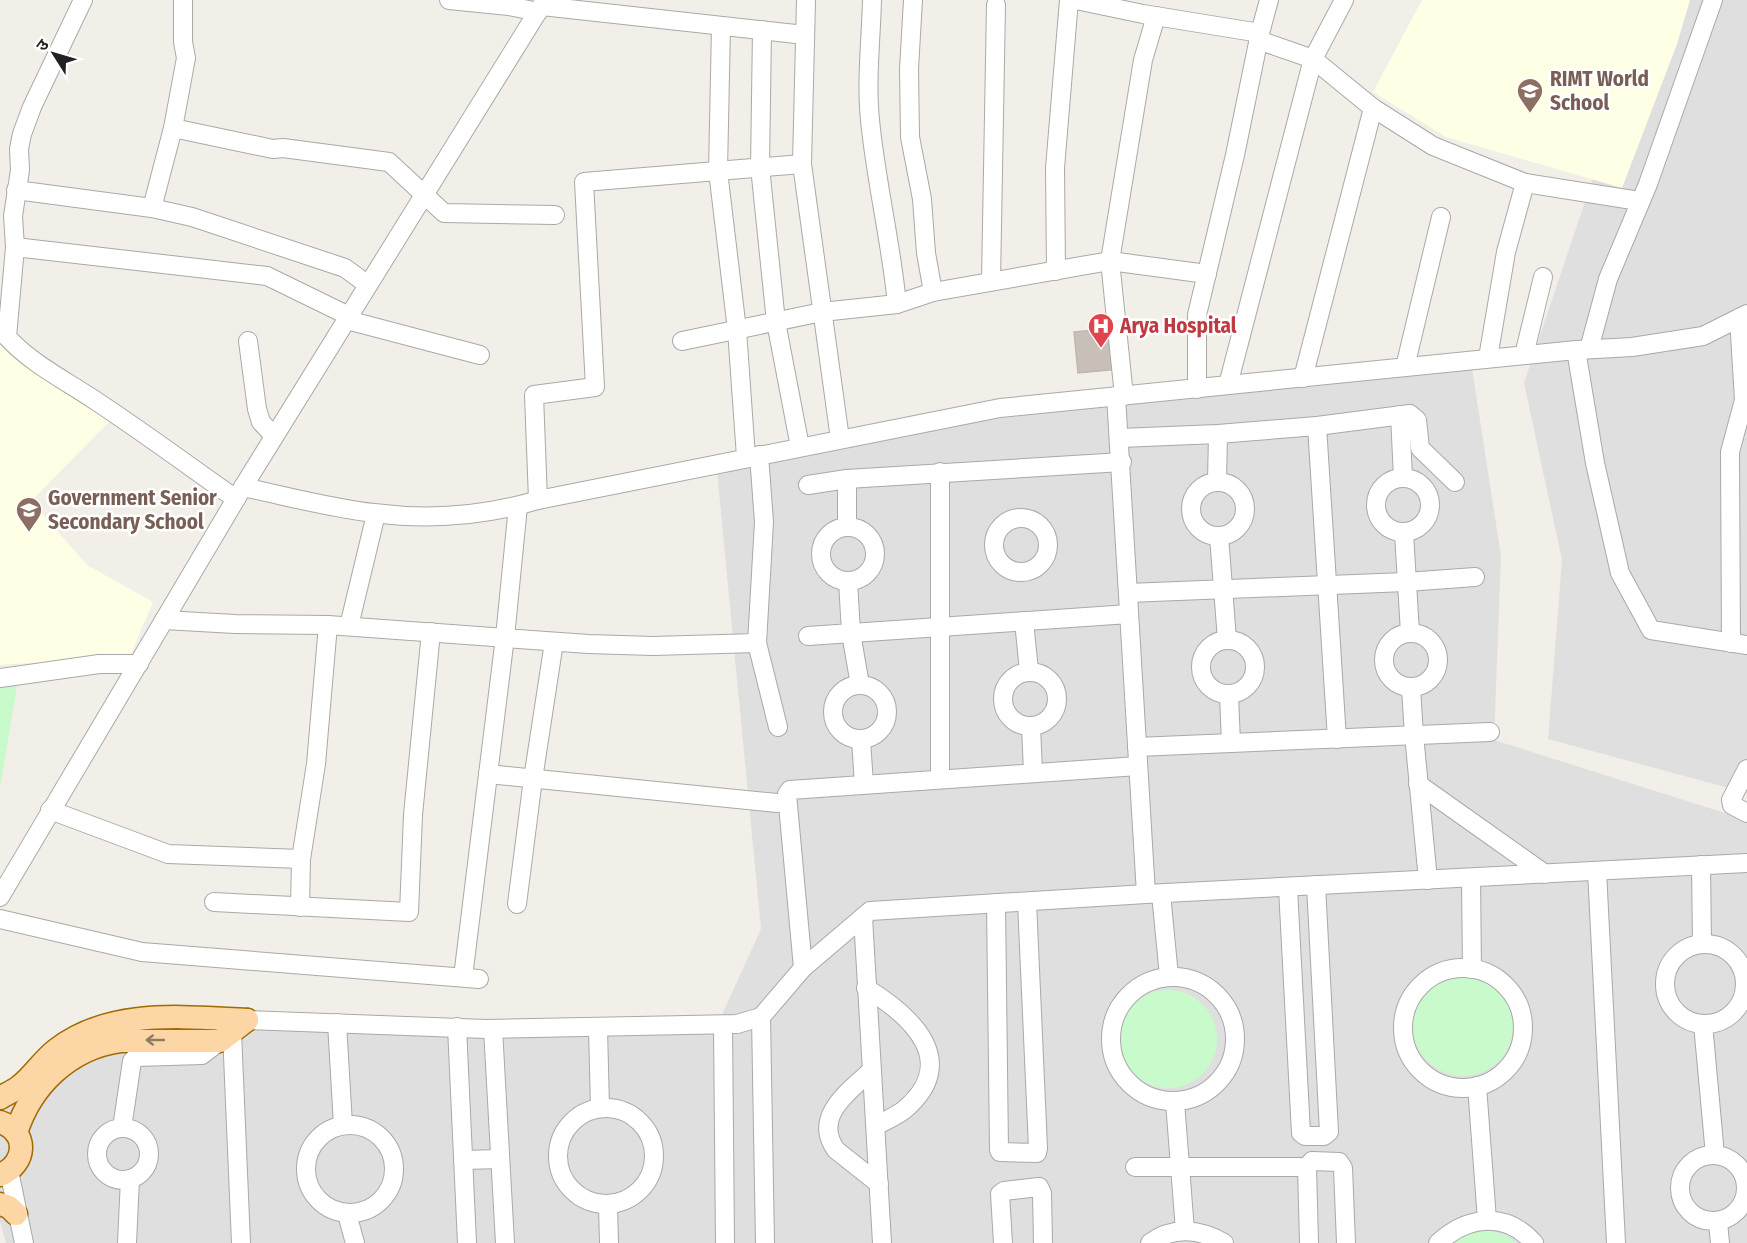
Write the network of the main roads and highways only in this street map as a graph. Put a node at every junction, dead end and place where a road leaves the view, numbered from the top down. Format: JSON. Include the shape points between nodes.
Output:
{"nodes":[{"id":1,"x":0,"y":1098,"type":"edge"},
{"id":2,"x":8,"y":1127,"type":"edge"},
{"id":3,"x":3,"y":1178,"type":"edge"}],
"edges":[{"from":1,"to":2,"type":"main road","one_way":true,"via":[[20,1086],[56,1050],[84,1033],[120,1020],[161,1017],[233,1031],[129,1040],[95,1047],[48,1076],[21,1118]]},
{"from":2,"to":3,"type":"main road","via":[[21,1149],[15,1165]]}]}
